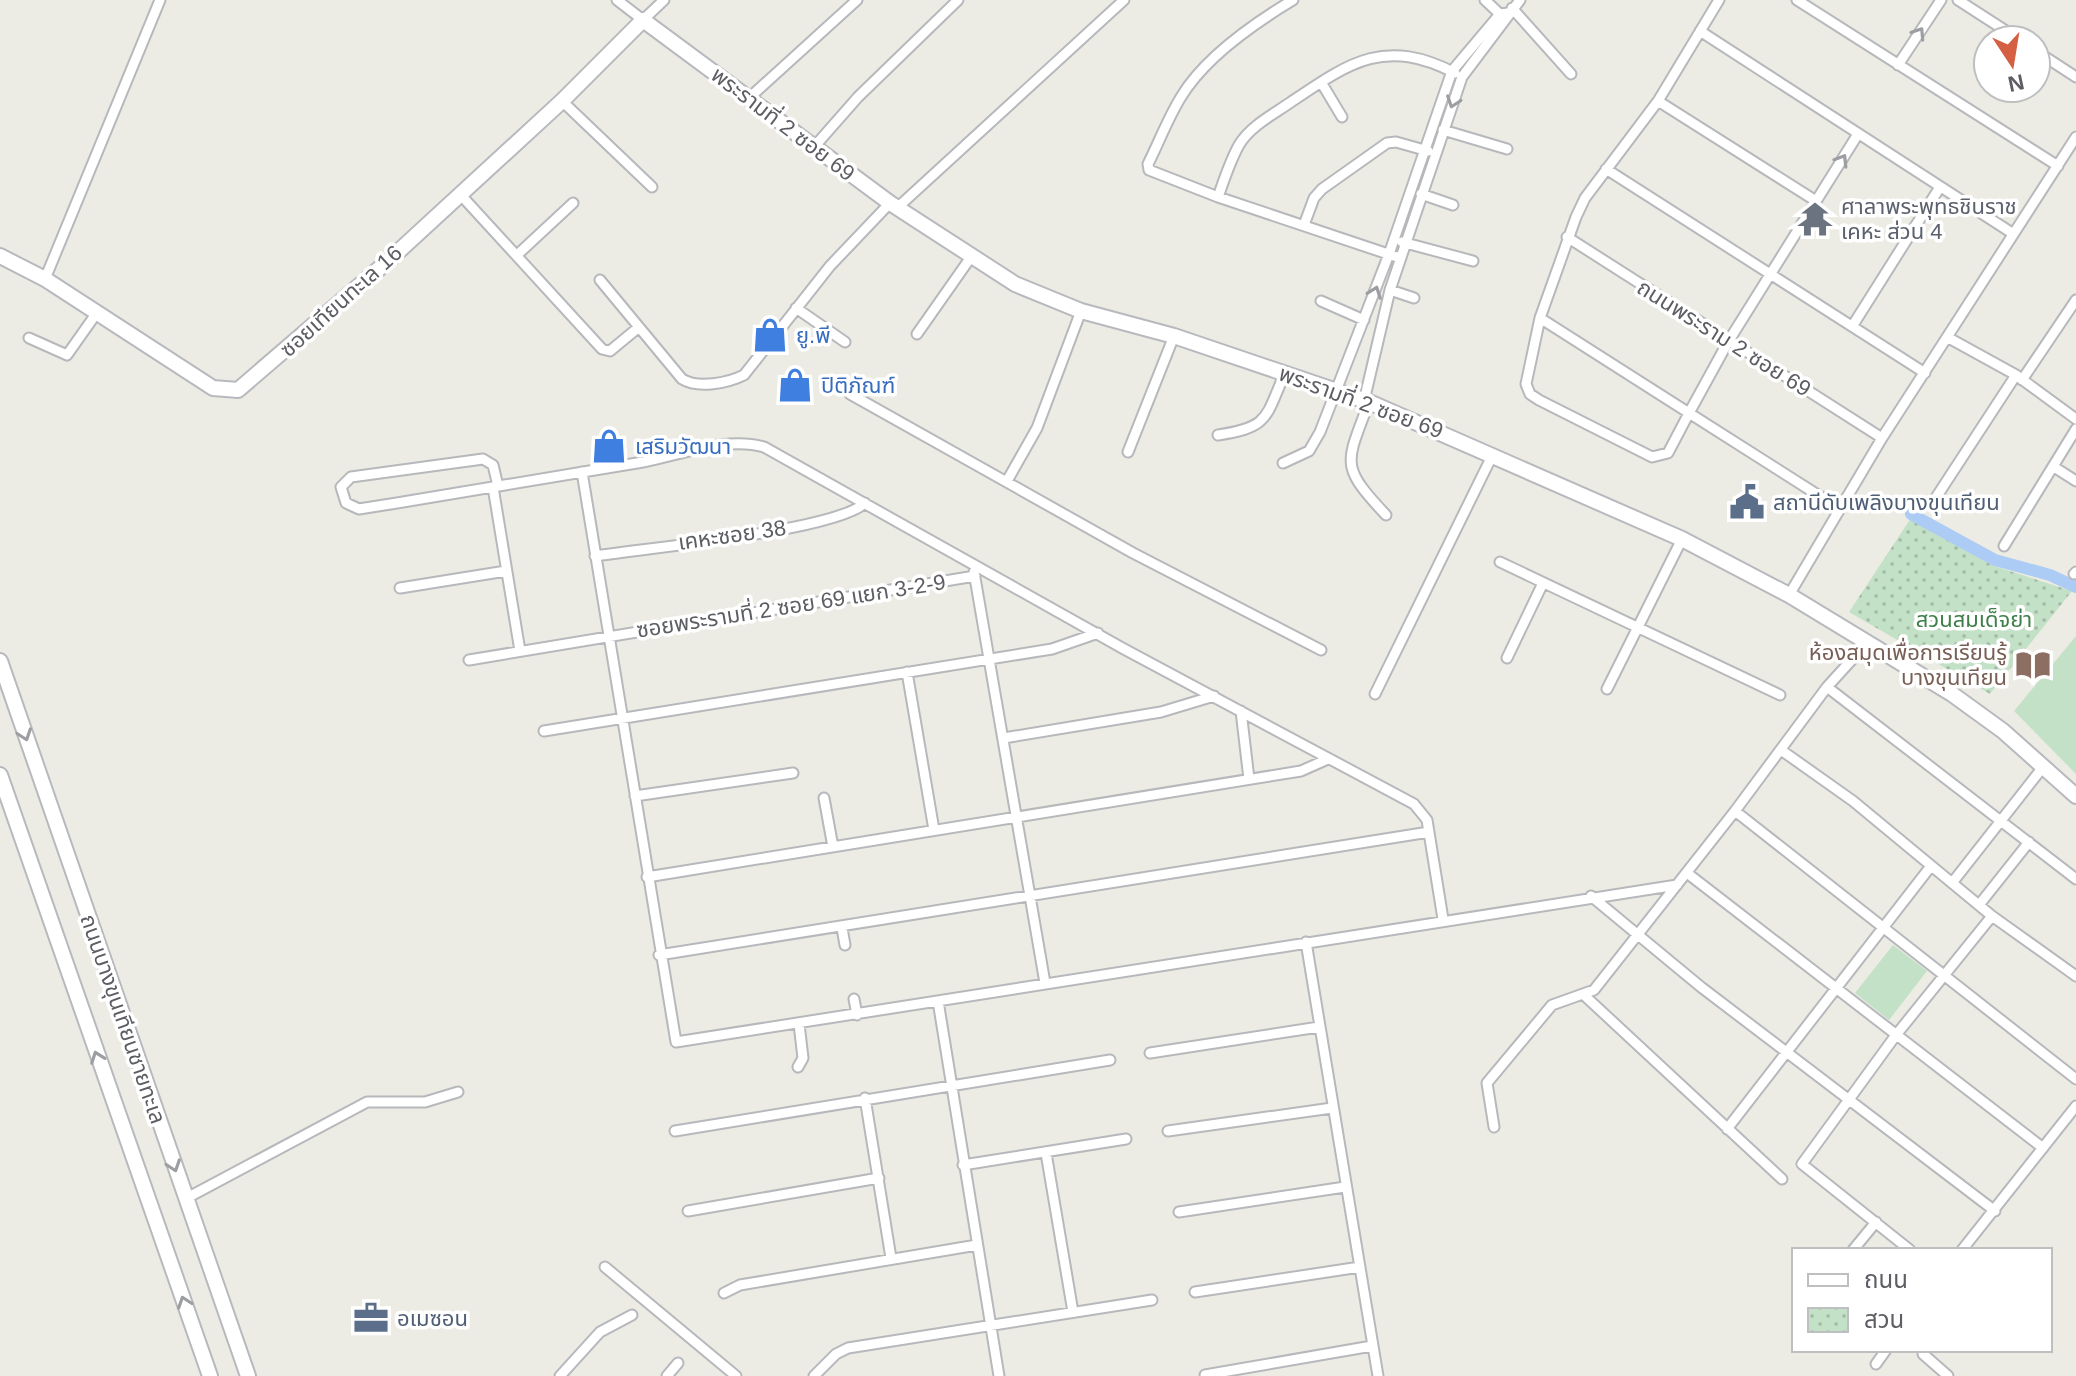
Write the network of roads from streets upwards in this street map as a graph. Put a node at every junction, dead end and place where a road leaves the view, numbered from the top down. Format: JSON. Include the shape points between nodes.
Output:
{"nodes":[{"id":1,"x":160,"y":0,"type":"edge"},
{"id":2,"x":617,"y":0,"type":"edge"},
{"id":3,"x":664,"y":0,"type":"edge"},
{"id":4,"x":857,"y":0,"type":"edge"},
{"id":5,"x":958,"y":0,"type":"edge"},
{"id":6,"x":1124,"y":0,"type":"edge"},
{"id":7,"x":1293,"y":0,"type":"edge"},
{"id":8,"x":1485,"y":0,"type":"edge"},
{"id":9,"x":1719,"y":0,"type":"edge"},
{"id":10,"x":1797,"y":0,"type":"edge"},
{"id":11,"x":1941,"y":0,"type":"edge"},
{"id":12,"x":1958,"y":0,"type":"edge"},
{"id":13,"x":1509,"y":11,"type":"edge"},
{"id":14,"x":643,"y":20,"type":"junction"},
{"id":15,"x":1995,"y":24,"type":"edge"},
{"id":16,"x":1700,"y":31,"type":"junction"},
{"id":17,"x":2052,"y":61,"type":"edge"},
{"id":18,"x":1898,"y":65,"type":"junction"},
{"id":19,"x":1452,"y":71,"type":"junction"},
{"id":20,"x":1571,"y":74,"type":"dead end"},
{"id":21,"x":1462,"y":77,"type":"junction"},
{"id":22,"x":2076,"y":77,"type":"edge"},
{"id":23,"x":1321,"y":82,"type":"junction"},
{"id":24,"x":749,"y":98,"type":"junction"},
{"id":25,"x":562,"y":101,"type":"junction"},
{"id":26,"x":1658,"y":101,"type":"junction"},
{"id":27,"x":1342,"y":117,"type":"dead end"},
{"id":28,"x":1443,"y":130,"type":"junction"},
{"id":29,"x":1858,"y":134,"type":"junction"},
{"id":30,"x":2076,"y":137,"type":"edge"},
{"id":31,"x":814,"y":147,"type":"junction"},
{"id":32,"x":1507,"y":149,"type":"dead end"},
{"id":33,"x":1424,"y":150,"type":"junction"},
{"id":34,"x":1435,"y":153,"type":"junction"},
{"id":35,"x":2058,"y":166,"type":"junction"},
{"id":36,"x":1606,"y":169,"type":"junction"},
{"id":37,"x":652,"y":187,"type":"dead end"},
{"id":38,"x":1940,"y":187,"type":"junction"},
{"id":39,"x":459,"y":193,"type":"junction"},
{"id":40,"x":1421,"y":194,"type":"junction"},
{"id":41,"x":1218,"y":197,"type":"junction"},
{"id":42,"x":1816,"y":201,"type":"junction"},
{"id":43,"x":573,"y":203,"type":"dead end"},
{"id":44,"x":893,"y":205,"type":"junction"},
{"id":45,"x":1453,"y":205,"type":"dead end"},
{"id":46,"x":1304,"y":225,"type":"junction"},
{"id":47,"x":2012,"y":233,"type":"junction"},
{"id":48,"x":1567,"y":237,"type":"junction"},
{"id":49,"x":1394,"y":238,"type":"junction"},
{"id":50,"x":1405,"y":243,"type":"junction"},
{"id":51,"x":1389,"y":254,"type":"junction"},
{"id":52,"x":517,"y":255,"type":"junction"},
{"id":53,"x":0,"y":256,"type":"edge"},
{"id":54,"x":971,"y":257,"type":"junction"},
{"id":55,"x":1400,"y":258,"type":"junction"},
{"id":56,"x":1473,"y":261,"type":"dead end"},
{"id":57,"x":1772,"y":274,"type":"junction"},
{"id":58,"x":45,"y":279,"type":"junction"},
{"id":59,"x":600,"y":280,"type":"dead end"},
{"id":60,"x":1390,"y":290,"type":"junction"},
{"id":61,"x":1414,"y":298,"type":"dead end"},
{"id":62,"x":2076,"y":300,"type":"edge"},
{"id":63,"x":1321,"y":301,"type":"dead end"},
{"id":64,"x":796,"y":308,"type":"junction"},
{"id":65,"x":1081,"y":311,"type":"junction"},
{"id":66,"x":96,"y":314,"type":"junction"},
{"id":67,"x":1540,"y":318,"type":"junction"},
{"id":68,"x":1364,"y":320,"type":"junction"},
{"id":69,"x":1853,"y":325,"type":"junction"},
{"id":70,"x":639,"y":327,"type":"junction"},
{"id":71,"x":917,"y":334,"type":"dead end"},
{"id":72,"x":1174,"y":336,"type":"junction"},
{"id":73,"x":1947,"y":337,"type":"junction"},
{"id":74,"x":29,"y":338,"type":"dead end"},
{"id":75,"x":845,"y":342,"type":"dead end"},
{"id":76,"x":1728,"y":342,"type":"junction"},
{"id":77,"x":1285,"y":373,"type":"junction"},
{"id":78,"x":1925,"y":373,"type":"junction"},
{"id":79,"x":2019,"y":378,"type":"junction"},
{"id":80,"x":1337,"y":391,"type":"junction"},
{"id":81,"x":850,"y":394,"type":"dead end"},
{"id":82,"x":1367,"y":402,"type":"junction"},
{"id":83,"x":1689,"y":413,"type":"junction"},
{"id":84,"x":2076,"y":419,"type":"edge"},
{"id":85,"x":2076,"y":429,"type":"edge"},
{"id":86,"x":1218,"y":435,"type":"dead end"},
{"id":87,"x":1882,"y":438,"type":"junction"},
{"id":88,"x":1128,"y":452,"type":"dead end"},
{"id":89,"x":1493,"y":454,"type":"junction"},
{"id":90,"x":1283,"y":463,"type":"dead end"},
{"id":91,"x":2054,"y":467,"type":"junction"},
{"id":92,"x":582,"y":472,"type":"junction"},
{"id":93,"x":1007,"y":481,"type":"junction"},
{"id":94,"x":2076,"y":481,"type":"edge"},
{"id":95,"x":496,"y":487,"type":"junction"},
{"id":96,"x":1935,"y":499,"type":"dead end"},
{"id":97,"x":865,"y":503,"type":"junction"},
{"id":98,"x":1840,"y":509,"type":"junction"},
{"id":99,"x":1386,"y":515,"type":"dead end"},
{"id":100,"x":1682,"y":539,"type":"junction"},
{"id":101,"x":2004,"y":546,"type":"dead end"},
{"id":102,"x":595,"y":556,"type":"junction"},
{"id":103,"x":972,"y":560,"type":"junction"},
{"id":104,"x":1500,"y":562,"type":"dead end"},
{"id":105,"x":506,"y":571,"type":"junction"},
{"id":106,"x":975,"y":576,"type":"junction"},
{"id":107,"x":1543,"y":583,"type":"junction"},
{"id":108,"x":400,"y":588,"type":"dead end"},
{"id":109,"x":1789,"y":595,"type":"junction"},
{"id":110,"x":1637,"y":629,"type":"junction"},
{"id":111,"x":1098,"y":633,"type":"junction"},
{"id":112,"x":607,"y":636,"type":"junction"},
{"id":113,"x":1868,"y":642,"type":"junction"},
{"id":114,"x":1321,"y":650,"type":"dead end"},
{"id":115,"x":520,"y":651,"type":"junction"},
{"id":116,"x":990,"y":658,"type":"junction"},
{"id":117,"x":1507,"y":658,"type":"dead end"},
{"id":118,"x":469,"y":660,"type":"dead end"},
{"id":119,"x":0,"y":661,"type":"edge"},
{"id":120,"x":907,"y":672,"type":"junction"},
{"id":121,"x":1827,"y":687,"type":"junction"},
{"id":122,"x":1607,"y":689,"type":"dead end"},
{"id":123,"x":1375,"y":694,"type":"dead end"},
{"id":124,"x":1780,"y":695,"type":"dead end"},
{"id":125,"x":1214,"y":696,"type":"junction"},
{"id":126,"x":1241,"y":711,"type":"junction"},
{"id":127,"x":622,"y":719,"type":"junction"},
{"id":128,"x":544,"y":731,"type":"dead end"},
{"id":129,"x":1004,"y":738,"type":"junction"},
{"id":130,"x":1781,"y":750,"type":"junction"},
{"id":131,"x":1328,"y":759,"type":"junction"},
{"id":132,"x":2043,"y":767,"type":"junction"},
{"id":133,"x":793,"y":773,"type":"dead end"},
{"id":134,"x":0,"y":775,"type":"edge"},
{"id":135,"x":1249,"y":779,"type":"junction"},
{"id":136,"x":635,"y":796,"type":"junction"},
{"id":137,"x":2076,"y":796,"type":"edge"},
{"id":138,"x":824,"y":798,"type":"dead end"},
{"id":139,"x":1735,"y":811,"type":"junction"},
{"id":140,"x":1016,"y":818,"type":"junction"},
{"id":141,"x":2001,"y":820,"type":"junction"},
{"id":142,"x":934,"y":830,"type":"junction"},
{"id":143,"x":1429,"y":832,"type":"junction"},
{"id":144,"x":2029,"y":842,"type":"junction"},
{"id":145,"x":833,"y":847,"type":"junction"},
{"id":146,"x":1931,"y":866,"type":"junction"},
{"id":147,"x":1687,"y":873,"type":"junction"},
{"id":148,"x":647,"y":877,"type":"junction"},
{"id":149,"x":2076,"y":879,"type":"edge"},
{"id":150,"x":1952,"y":883,"type":"junction"},
{"id":151,"x":1677,"y":885,"type":"junction"},
{"id":152,"x":1591,"y":896,"type":"junction"},
{"id":153,"x":1030,"y":898,"type":"junction"},
{"id":154,"x":1979,"y":905,"type":"junction"},
{"id":155,"x":1992,"y":916,"type":"junction"},
{"id":156,"x":1443,"y":919,"type":"junction"},
{"id":157,"x":842,"y":928,"type":"junction"},
{"id":158,"x":1883,"y":929,"type":"junction"},
{"id":159,"x":1637,"y":936,"type":"junction"},
{"id":160,"x":1306,"y":942,"type":"junction"},
{"id":161,"x":845,"y":945,"type":"dead end"},
{"id":162,"x":659,"y":955,"type":"junction"},
{"id":163,"x":1943,"y":976,"type":"junction"},
{"id":164,"x":2076,"y":976,"type":"edge"},
{"id":165,"x":1045,"y":983,"type":"junction"},
{"id":166,"x":1836,"y":991,"type":"junction"},
{"id":167,"x":1585,"y":996,"type":"junction"},
{"id":168,"x":854,"y":999,"type":"dead end"},
{"id":169,"x":938,"y":1001,"type":"junction"},
{"id":170,"x":857,"y":1015,"type":"junction"},
{"id":171,"x":799,"y":1024,"type":"junction"},
{"id":172,"x":1319,"y":1027,"type":"junction"},
{"id":173,"x":1896,"y":1035,"type":"junction"},
{"id":174,"x":1150,"y":1053,"type":"dead end"},
{"id":175,"x":1785,"y":1053,"type":"junction"},
{"id":176,"x":1110,"y":1060,"type":"dead end"},
{"id":177,"x":798,"y":1067,"type":"dead end"},
{"id":178,"x":2076,"y":1079,"type":"edge"},
{"id":179,"x":951,"y":1084,"type":"junction"},
{"id":180,"x":458,"y":1092,"type":"dead end"},
{"id":181,"x":865,"y":1098,"type":"junction"},
{"id":182,"x":1851,"y":1101,"type":"junction"},
{"id":183,"x":2076,"y":1106,"type":"edge"},
{"id":184,"x":1332,"y":1108,"type":"junction"},
{"id":185,"x":1494,"y":1127,"type":"dead end"},
{"id":186,"x":1727,"y":1129,"type":"junction"},
{"id":187,"x":675,"y":1131,"type":"dead end"},
{"id":188,"x":1168,"y":1131,"type":"dead end"},
{"id":189,"x":1126,"y":1139,"type":"dead end"},
{"id":190,"x":2043,"y":1148,"type":"junction"},
{"id":191,"x":1046,"y":1153,"type":"junction"},
{"id":192,"x":963,"y":1165,"type":"junction"},
{"id":193,"x":879,"y":1178,"type":"junction"},
{"id":194,"x":1782,"y":1179,"type":"dead end"},
{"id":195,"x":1345,"y":1187,"type":"junction"},
{"id":196,"x":185,"y":1199,"type":"junction"},
{"id":197,"x":688,"y":1211,"type":"dead end"},
{"id":198,"x":1995,"y":1211,"type":"junction"},
{"id":199,"x":1179,"y":1212,"type":"dead end"},
{"id":200,"x":1876,"y":1222,"type":"junction"},
{"id":201,"x":977,"y":1245,"type":"junction"},
{"id":202,"x":1855,"y":1248,"type":"edge"},
{"id":203,"x":1908,"y":1248,"type":"edge"},
{"id":204,"x":1964,"y":1248,"type":"edge"},
{"id":205,"x":891,"y":1258,"type":"junction"},
{"id":206,"x":605,"y":1267,"type":"dead end"},
{"id":207,"x":1360,"y":1267,"type":"junction"},
{"id":208,"x":1195,"y":1292,"type":"dead end"},
{"id":209,"x":724,"y":1293,"type":"dead end"},
{"id":210,"x":1152,"y":1300,"type":"dead end"},
{"id":211,"x":1073,"y":1312,"type":"junction"},
{"id":212,"x":632,"y":1315,"type":"dead end"},
{"id":213,"x":990,"y":1326,"type":"junction"},
{"id":214,"x":1372,"y":1346,"type":"junction"},
{"id":215,"x":1885,"y":1352,"type":"edge"},
{"id":216,"x":1923,"y":1354,"type":"dead end"},
{"id":217,"x":678,"y":1363,"type":"dead end"},
{"id":218,"x":1876,"y":1364,"type":"dead end"},
{"id":219,"x":816,"y":1373,"type":"edge"},
{"id":220,"x":1205,"y":1375,"type":"edge"},
{"id":221,"x":210,"y":1376,"type":"edge"},
{"id":222,"x":248,"y":1376,"type":"edge"},
{"id":223,"x":560,"y":1376,"type":"edge"},
{"id":224,"x":667,"y":1376,"type":"edge"},
{"id":225,"x":736,"y":1376,"type":"edge"},
{"id":226,"x":999,"y":1376,"type":"edge"},
{"id":227,"x":1378,"y":1376,"type":"edge"},
{"id":228,"x":1948,"y":1376,"type":"edge"}],
"edges":[{"from":1,"to":58,"type":"street"},
{"from":2,"to":14,"type":"street"},
{"from":3,"to":14,"type":"street"},
{"from":4,"to":24,"type":"street"},
{"from":5,"to":31,"type":"street"},
{"from":6,"to":44,"type":"street"},
{"from":7,"to":41,"type":"street","via":[[1194,79],[1148,164],[1153,173]]},
{"from":8,"to":13,"type":"street"},
{"from":9,"to":16,"type":"street"},
{"from":10,"to":18,"type":"street"},
{"from":18,"to":11,"type":"street","one_way":true},
{"from":12,"to":15,"type":"street"},
{"from":13,"to":19,"type":"street"},
{"from":13,"to":20,"type":"street"},
{"from":13,"to":21,"type":"street"},
{"from":14,"to":24,"type":"street","name":"พระรามที่ 2 ซอย 69"},
{"from":14,"to":25,"type":"street","name":"ซอยเทียนทะเล 16"},
{"from":16,"to":26,"type":"street"},
{"from":16,"to":29,"type":"street"},
{"from":17,"to":22,"type":"street"},
{"from":18,"to":35,"type":"street"},
{"from":19,"to":21,"type":"street"},
{"from":19,"to":23,"type":"street","via":[[1411,56],[1373,56]]},
{"from":19,"to":33,"type":"street"},
{"from":21,"to":28,"type":"street","one_way":true},
{"from":23,"to":27,"type":"street"},
{"from":23,"to":41,"type":"street","via":[[1256,126],[1239,144]]},
{"from":24,"to":31,"type":"street","name":"พระรามที่ 2 ซอย 69"},
{"from":25,"to":37,"type":"street"},
{"from":25,"to":39,"type":"street","name":"ซอยเทียนทะเล 16"},
{"from":26,"to":36,"type":"street"},
{"from":26,"to":42,"type":"street"},
{"from":28,"to":32,"type":"street"},
{"from":28,"to":34,"type":"street"},
{"from":29,"to":38,"type":"street"},
{"from":42,"to":29,"type":"street","one_way":true},
{"from":30,"to":35,"type":"street"},
{"from":31,"to":44,"type":"street","name":"พระรามที่ 2 ซอย 69"},
{"from":33,"to":34,"type":"street"},
{"from":33,"to":46,"type":"street","via":[[1396,142],[1382,145],[1322,189]]},
{"from":33,"to":49,"type":"street"},
{"from":34,"to":40,"type":"street"},
{"from":35,"to":47,"type":"street"},
{"from":36,"to":48,"type":"street"},
{"from":36,"to":57,"type":"street"},
{"from":38,"to":47,"type":"street"},
{"from":38,"to":69,"type":"street"},
{"from":39,"to":52,"type":"street"},
{"from":39,"to":66,"type":"street","name":"ซอยเทียนทะเล 16","via":[[238,390],[213,388]]},
{"from":40,"to":45,"type":"street"},
{"from":40,"to":50,"type":"street"},
{"from":41,"to":46,"type":"street"},
{"from":42,"to":57,"type":"street"},
{"from":43,"to":52,"type":"street"},
{"from":44,"to":54,"type":"street","name":"พระรามที่ 2 ซอย 69"},
{"from":44,"to":64,"type":"street"},
{"from":46,"to":51,"type":"street"},
{"from":47,"to":73,"type":"street"},
{"from":48,"to":67,"type":"street"},
{"from":48,"to":76,"type":"street","name":"ถนนพระราม 2 ซอย 69"},
{"from":49,"to":50,"type":"street"},
{"from":49,"to":51,"type":"street"},
{"from":50,"to":55,"type":"street"},
{"from":50,"to":56,"type":"street"},
{"from":51,"to":55,"type":"street"},
{"from":68,"to":51,"type":"street","one_way":true},
{"from":52,"to":70,"type":"street","via":[[602,349],[610,351]]},
{"from":53,"to":58,"type":"street","name":"ซอยเทียนทะเล 16"},
{"from":54,"to":65,"type":"street","name":"พระรามที่ 2 ซอย 69","via":[[1015,284]]},
{"from":54,"to":71,"type":"street"},
{"from":55,"to":60,"type":"street"},
{"from":57,"to":69,"type":"street"},
{"from":57,"to":76,"type":"street"},
{"from":58,"to":66,"type":"street","name":"ซอยเทียนทะเล 16"},
{"from":59,"to":70,"type":"street"},
{"from":60,"to":61,"type":"street"},
{"from":60,"to":82,"type":"street"},
{"from":62,"to":79,"type":"street"},
{"from":63,"to":68,"type":"street"},
{"from":64,"to":70,"type":"street","via":[[744,375],[728,381],[682,379]]},
{"from":64,"to":75,"type":"street"},
{"from":65,"to":72,"type":"street","name":"พระรามที่ 2 ซอย 69"},
{"from":65,"to":93,"type":"street","via":[[1037,428]]},
{"from":66,"to":74,"type":"street","via":[[67,355]]},
{"from":67,"to":83,"type":"street"},
{"from":67,"to":83,"type":"street","via":[[1526,372],[1530,394],[1539,400],[1652,457],[1668,453]]},
{"from":68,"to":80,"type":"street"},
{"from":69,"to":78,"type":"street"},
{"from":72,"to":77,"type":"street","name":"พระรามที่ 2 ซอย 69"},
{"from":72,"to":88,"type":"street"},
{"from":73,"to":78,"type":"street"},
{"from":73,"to":79,"type":"street"},
{"from":76,"to":83,"type":"street"},
{"from":76,"to":87,"type":"street","name":"ถนนพระราม 2 ซอย 69"},
{"from":77,"to":80,"type":"street","name":"พระรามที่ 2 ซอย 69"},
{"from":77,"to":86,"type":"street","via":[[1260,424]]},
{"from":78,"to":87,"type":"street"},
{"from":79,"to":84,"type":"street"},
{"from":79,"to":96,"type":"street"},
{"from":80,"to":82,"type":"street","name":"พระรามที่ 2 ซอย 69"},
{"from":80,"to":90,"type":"street","via":[[1316,442]]},
{"from":81,"to":93,"type":"street"},
{"from":82,"to":89,"type":"street","name":"พระรามที่ 2 ซอย 69"},
{"from":82,"to":99,"type":"street","via":[[1350,467],[1356,484]]},
{"from":83,"to":98,"type":"street"},
{"from":85,"to":91,"type":"street"},
{"from":87,"to":98,"type":"street"},
{"from":89,"to":100,"type":"street","name":"พระรามที่ 2 ซอย 69"},
{"from":89,"to":123,"type":"street"},
{"from":91,"to":94,"type":"street"},
{"from":91,"to":101,"type":"street"},
{"from":92,"to":95,"type":"street"},
{"from":92,"to":97,"type":"street","via":[[752,444],[780,454]]},
{"from":92,"to":102,"type":"street"},
{"from":93,"to":114,"type":"street"},
{"from":95,"to":95,"type":"street","via":[[493,465],[483,459],[351,477],[341,487],[346,503],[359,509]]},
{"from":95,"to":105,"type":"street"},
{"from":97,"to":102,"type":"street","name":"เคหะซอย 38","via":[[855,512],[813,524]]},
{"from":97,"to":103,"type":"street"},
{"from":98,"to":109,"type":"street"},
{"from":100,"to":109,"type":"street","name":"พระรามที่ 2 ซอย 69"},
{"from":100,"to":110,"type":"street"},
{"from":102,"to":112,"type":"street"},
{"from":103,"to":106,"type":"street"},
{"from":103,"to":111,"type":"street"},
{"from":104,"to":107,"type":"street"},
{"from":105,"to":108,"type":"street"},
{"from":105,"to":115,"type":"street"},
{"from":106,"to":112,"type":"street","name":"ซอยพระรามที่ 2 ซอย 69 แยก 3-2-9"},
{"from":106,"to":116,"type":"street"},
{"from":107,"to":110,"type":"street"},
{"from":107,"to":117,"type":"street"},
{"from":109,"to":113,"type":"street","name":"พระรามที่ 2 ซอย 69"},
{"from":110,"to":122,"type":"street"},
{"from":110,"to":124,"type":"street"},
{"from":111,"to":116,"type":"street","via":[[1068,646]]},
{"from":111,"to":125,"type":"street"},
{"from":112,"to":115,"type":"street","name":"ซอยพระรามที่ 2 ซอย 69 แยก 3-2-9"},
{"from":112,"to":127,"type":"street"},
{"from":113,"to":121,"type":"street"},
{"from":113,"to":132,"type":"street","name":"พระรามที่ 2 ซอย 69","via":[[1977,712]]},
{"from":115,"to":118,"type":"street","name":"ซอยพระรามที่ 2 ซอย 69 แยก 3-2-9"},
{"from":116,"to":120,"type":"street"},
{"from":116,"to":129,"type":"street"},
{"from":119,"to":196,"type":"street","name":"ถนนบางขุนเทียนชายทะเล","one_way":true},
{"from":120,"to":127,"type":"street"},
{"from":120,"to":142,"type":"street"},
{"from":121,"to":130,"type":"street"},
{"from":121,"to":141,"type":"street"},
{"from":125,"to":126,"type":"street"},
{"from":125,"to":129,"type":"street","via":[[1172,710]]},
{"from":126,"to":131,"type":"street"},
{"from":126,"to":135,"type":"street"},
{"from":127,"to":128,"type":"street"},
{"from":127,"to":136,"type":"street"},
{"from":129,"to":140,"type":"street"},
{"from":130,"to":139,"type":"street"},
{"from":130,"to":146,"type":"street"},
{"from":131,"to":135,"type":"street","via":[[1301,771]]},
{"from":131,"to":143,"type":"street","via":[[1414,804],[1424,813]]},
{"from":132,"to":137,"type":"street","name":"พระรามที่ 2 ซอย 69"},
{"from":132,"to":141,"type":"street"},
{"from":133,"to":136,"type":"street"},
{"from":221,"to":134,"type":"street","name":"ถนนบางขุนเทียนชายทะเล","one_way":true},
{"from":135,"to":140,"type":"street"},
{"from":136,"to":148,"type":"street"},
{"from":138,"to":145,"type":"street"},
{"from":139,"to":147,"type":"street"},
{"from":139,"to":158,"type":"street"},
{"from":140,"to":142,"type":"street"},
{"from":140,"to":153,"type":"street"},
{"from":141,"to":144,"type":"street"},
{"from":141,"to":150,"type":"street"},
{"from":142,"to":145,"type":"street"},
{"from":143,"to":153,"type":"street"},
{"from":143,"to":156,"type":"street"},
{"from":144,"to":149,"type":"street"},
{"from":144,"to":154,"type":"street"},
{"from":145,"to":148,"type":"street"},
{"from":146,"to":150,"type":"street"},
{"from":146,"to":158,"type":"street"},
{"from":147,"to":151,"type":"street"},
{"from":147,"to":166,"type":"street"},
{"from":148,"to":162,"type":"street"},
{"from":150,"to":154,"type":"street"},
{"from":151,"to":152,"type":"street"},
{"from":151,"to":159,"type":"street"},
{"from":152,"to":156,"type":"street"},
{"from":152,"to":159,"type":"street"},
{"from":153,"to":157,"type":"street"},
{"from":153,"to":165,"type":"street"},
{"from":154,"to":155,"type":"street"},
{"from":155,"to":163,"type":"street"},
{"from":155,"to":164,"type":"street"},
{"from":156,"to":160,"type":"street"},
{"from":157,"to":161,"type":"street"},
{"from":157,"to":162,"type":"street"},
{"from":158,"to":163,"type":"street"},
{"from":158,"to":166,"type":"street"},
{"from":159,"to":167,"type":"street"},
{"from":159,"to":175,"type":"street"},
{"from":160,"to":165,"type":"street"},
{"from":160,"to":172,"type":"street"},
{"from":162,"to":171,"type":"street","via":[[676,1042]]},
{"from":163,"to":173,"type":"street"},
{"from":163,"to":178,"type":"street"},
{"from":165,"to":169,"type":"street"},
{"from":166,"to":173,"type":"street"},
{"from":166,"to":175,"type":"street"},
{"from":167,"to":185,"type":"street","via":[[1552,1005],[1487,1083]]},
{"from":167,"to":186,"type":"street"},
{"from":168,"to":170,"type":"street"},
{"from":169,"to":170,"type":"street"},
{"from":169,"to":179,"type":"street"},
{"from":170,"to":171,"type":"street"},
{"from":171,"to":177,"type":"street","via":[[803,1058]]},
{"from":172,"to":174,"type":"street"},
{"from":172,"to":184,"type":"street"},
{"from":173,"to":182,"type":"street"},
{"from":173,"to":190,"type":"street"},
{"from":175,"to":182,"type":"street"},
{"from":175,"to":186,"type":"street"},
{"from":176,"to":179,"type":"street"},
{"from":179,"to":181,"type":"street"},
{"from":179,"to":192,"type":"street"},
{"from":180,"to":196,"type":"street","via":[[425,1102],[367,1102]]},
{"from":181,"to":187,"type":"street"},
{"from":181,"to":193,"type":"street"},
{"from":182,"to":198,"type":"street"},
{"from":182,"to":200,"type":"street","via":[[1802,1164]]},
{"from":183,"to":190,"type":"street"},
{"from":184,"to":188,"type":"street"},
{"from":184,"to":195,"type":"street"},
{"from":186,"to":194,"type":"street"},
{"from":189,"to":191,"type":"street"},
{"from":190,"to":198,"type":"street"},
{"from":191,"to":192,"type":"street"},
{"from":191,"to":211,"type":"street"},
{"from":192,"to":201,"type":"street"},
{"from":193,"to":197,"type":"street"},
{"from":193,"to":205,"type":"street"},
{"from":195,"to":199,"type":"street"},
{"from":195,"to":207,"type":"street"},
{"from":196,"to":222,"type":"street","name":"ถนนบางขุนเทียนชายทะเล"},
{"from":198,"to":204,"type":"street"},
{"from":200,"to":202,"type":"street"},
{"from":200,"to":203,"type":"street"},
{"from":201,"to":205,"type":"street"},
{"from":201,"to":213,"type":"street"},
{"from":205,"to":209,"type":"street","via":[[740,1285]]},
{"from":206,"to":225,"type":"street"},
{"from":207,"to":208,"type":"street"},
{"from":207,"to":214,"type":"street"},
{"from":210,"to":211,"type":"street"},
{"from":211,"to":213,"type":"street"},
{"from":212,"to":223,"type":"street","via":[[600,1332]]},
{"from":213,"to":219,"type":"street","via":[[848,1348]]},
{"from":213,"to":226,"type":"street"},
{"from":214,"to":220,"type":"street"},
{"from":214,"to":227,"type":"street"},
{"from":215,"to":218,"type":"street"},
{"from":216,"to":228,"type":"street"},
{"from":217,"to":224,"type":"street"}]}
